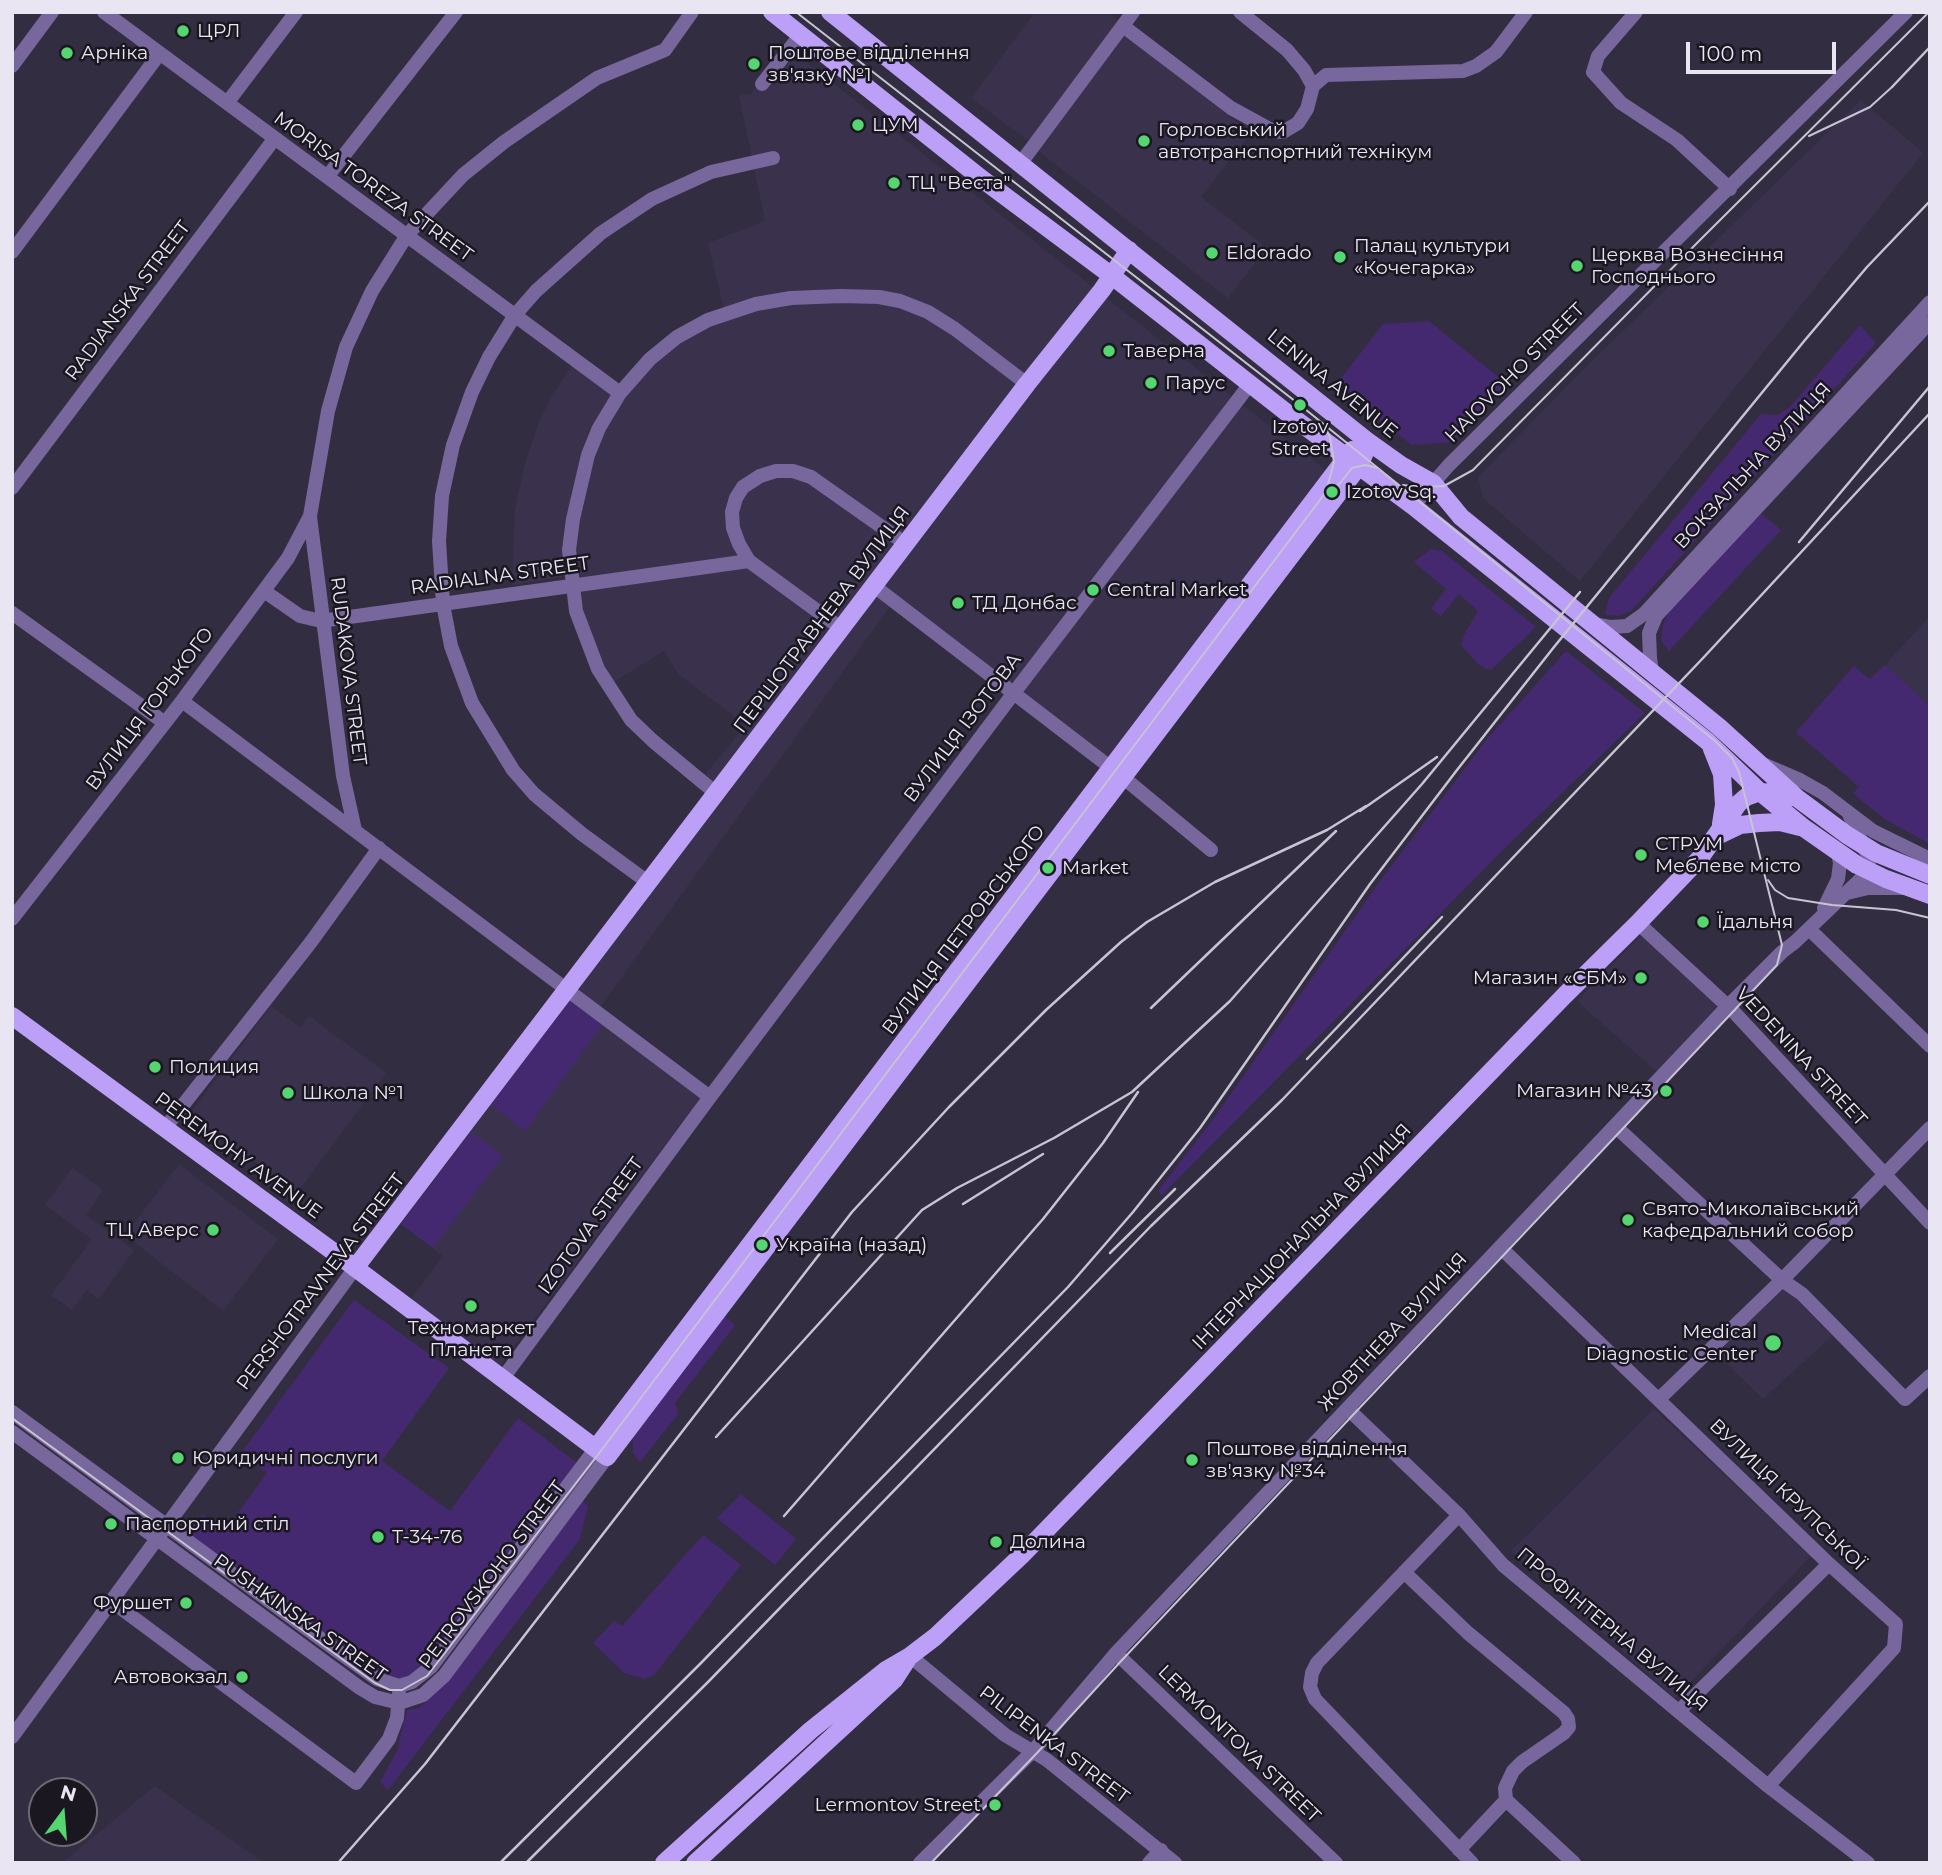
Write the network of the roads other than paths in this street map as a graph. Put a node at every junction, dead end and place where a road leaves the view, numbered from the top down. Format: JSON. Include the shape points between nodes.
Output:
{"nodes":[{"id":1,"x":52,"y":12,"type":"edge"},
{"id":2,"x":104,"y":12,"type":"edge"},
{"id":3,"x":296,"y":12,"type":"edge"},
{"id":4,"x":456,"y":12,"type":"edge"},
{"id":5,"x":692,"y":12,"type":"edge"},
{"id":6,"x":772,"y":12,"type":"edge"},
{"id":7,"x":830,"y":12,"type":"edge"},
{"id":8,"x":1133,"y":12,"type":"edge"},
{"id":9,"x":1240,"y":12,"type":"edge"},
{"id":10,"x":1526,"y":12,"type":"edge"},
{"id":11,"x":1636,"y":12,"type":"edge"},
{"id":12,"x":1906,"y":12,"type":"edge"},
{"id":13,"x":1123,"y":26,"type":"junction"},
{"id":14,"x":801,"y":34,"type":"junction"},
{"id":15,"x":160,"y":53,"type":"junction"},
{"id":16,"x":12,"y":66,"type":"edge"},
{"id":17,"x":762,"y":84,"type":"dead end"},
{"id":18,"x":1313,"y":86,"type":"junction"},
{"id":19,"x":227,"y":103,"type":"junction"},
{"id":20,"x":275,"y":138,"type":"junction"},
{"id":21,"x":773,"y":158,"type":"dead end"},
{"id":22,"x":1020,"y":164,"type":"junction"},
{"id":23,"x":327,"y":177,"type":"junction"},
{"id":24,"x":1730,"y":189,"type":"junction"},
{"id":25,"x":407,"y":235,"type":"junction"},
{"id":26,"x":1129,"y":250,"type":"junction"},
{"id":27,"x":12,"y":253,"type":"edge"},
{"id":28,"x":1112,"y":276,"type":"junction"},
{"id":29,"x":1930,"y":302,"type":"edge"},
{"id":30,"x":515,"y":315,"type":"junction"},
{"id":31,"x":1930,"y":322,"type":"edge"},
{"id":32,"x":1027,"y":384,"type":"junction"},
{"id":33,"x":1250,"y":384,"type":"junction"},
{"id":34,"x":620,"y":393,"type":"junction"},
{"id":35,"x":1366,"y":440,"type":"junction"},
{"id":36,"x":1353,"y":461,"type":"junction"},
{"id":37,"x":1401,"y":465,"type":"junction"},
{"id":38,"x":1449,"y":465,"type":"junction"},
{"id":39,"x":12,"y":488,"type":"edge"},
{"id":40,"x":1438,"y":488,"type":"junction"},
{"id":41,"x":1413,"y":506,"type":"junction"},
{"id":42,"x":310,"y":516,"type":"junction"},
{"id":43,"x":906,"y":544,"type":"junction"},
{"id":44,"x":749,"y":561,"type":"junction"},
{"id":45,"x":573,"y":585,"type":"junction"},
{"id":46,"x":874,"y":586,"type":"junction"},
{"id":47,"x":264,"y":591,"type":"junction"},
{"id":48,"x":443,"y":604,"type":"junction"},
{"id":49,"x":12,"y":613,"type":"edge"},
{"id":50,"x":321,"y":621,"type":"junction"},
{"id":51,"x":1592,"y":623,"type":"junction"},
{"id":52,"x":842,"y":629,"type":"junction"},
{"id":53,"x":1653,"y":672,"type":"junction"},
{"id":54,"x":1013,"y":694,"type":"junction"},
{"id":55,"x":182,"y":701,"type":"junction"},
{"id":56,"x":165,"y":723,"type":"junction"},
{"id":57,"x":1707,"y":741,"type":"junction"},
{"id":58,"x":1754,"y":761,"type":"junction"},
{"id":59,"x":1117,"y":773,"type":"junction"},
{"id":60,"x":1760,"y":792,"type":"junction"},
{"id":61,"x":717,"y":794,"type":"junction"},
{"id":62,"x":1797,"y":798,"type":"junction"},
{"id":63,"x":1849,"y":814,"type":"junction"},
{"id":64,"x":1740,"y":825,"type":"junction"},
{"id":65,"x":1804,"y":828,"type":"junction"},
{"id":66,"x":355,"y":830,"type":"junction"},
{"id":67,"x":1716,"y":837,"type":"junction"},
{"id":68,"x":1861,"y":844,"type":"junction"},
{"id":69,"x":380,"y":848,"type":"junction"},
{"id":70,"x":1211,"y":849,"type":"dead end"},
{"id":71,"x":1838,"y":853,"type":"junction"},
{"id":72,"x":1930,"y":859,"type":"edge"},
{"id":73,"x":1869,"y":871,"type":"junction"},
{"id":74,"x":1930,"y":875,"type":"edge"},
{"id":75,"x":649,"y":883,"type":"junction"},
{"id":76,"x":1921,"y":892,"type":"edge"},
{"id":77,"x":1842,"y":895,"type":"junction"},
{"id":78,"x":12,"y":919,"type":"edge"},
{"id":79,"x":1638,"y":923,"type":"junction"},
{"id":80,"x":1813,"y":924,"type":"junction"},
{"id":81,"x":568,"y":990,"type":"junction"},
{"id":82,"x":1728,"y":1006,"type":"junction"},
{"id":83,"x":12,"y":1016,"type":"edge"},
{"id":84,"x":1930,"y":1046,"type":"edge"},
{"id":85,"x":710,"y":1097,"type":"junction"},
{"id":86,"x":1615,"y":1126,"type":"junction"},
{"id":87,"x":165,"y":1128,"type":"junction"},
{"id":88,"x":1930,"y":1128,"type":"edge"},
{"id":89,"x":1886,"y":1175,"type":"junction"},
{"id":90,"x":1930,"y":1223,"type":"edge"},
{"id":91,"x":1500,"y":1247,"type":"junction"},
{"id":92,"x":355,"y":1268,"type":"junction"},
{"id":93,"x":1782,"y":1280,"type":"junction"},
{"id":94,"x":1930,"y":1376,"type":"edge"},
{"id":95,"x":503,"y":1378,"type":"junction"},
{"id":96,"x":1659,"y":1399,"type":"junction"},
{"id":97,"x":1348,"y":1409,"type":"junction"},
{"id":98,"x":12,"y":1412,"type":"edge"},
{"id":99,"x":12,"y":1432,"type":"edge"},
{"id":100,"x":602,"y":1452,"type":"junction"},
{"id":101,"x":1460,"y":1514,"type":"junction"},
{"id":102,"x":166,"y":1525,"type":"junction"},
{"id":103,"x":157,"y":1539,"type":"junction"},
{"id":104,"x":1829,"y":1564,"type":"junction"},
{"id":105,"x":1405,"y":1572,"type":"junction"},
{"id":106,"x":111,"y":1601,"type":"junction"},
{"id":107,"x":1116,"y":1653,"type":"junction"},
{"id":108,"x":910,"y":1656,"type":"junction"},
{"id":109,"x":399,"y":1685,"type":"junction"},
{"id":110,"x":399,"y":1703,"type":"junction"},
{"id":111,"x":1679,"y":1711,"type":"junction"},
{"id":112,"x":12,"y":1737,"type":"edge"},
{"id":113,"x":1033,"y":1751,"type":"junction"},
{"id":114,"x":1768,"y":1786,"type":"junction"},
{"id":115,"x":1506,"y":1800,"type":"junction"},
{"id":116,"x":1161,"y":1850,"type":"junction"},
{"id":117,"x":1459,"y":1850,"type":"junction"},
{"id":118,"x":664,"y":1863,"type":"edge"},
{"id":119,"x":695,"y":1863,"type":"edge"},
{"id":120,"x":920,"y":1863,"type":"edge"},
{"id":121,"x":1149,"y":1863,"type":"edge"},
{"id":122,"x":1175,"y":1863,"type":"edge"},
{"id":123,"x":1336,"y":1863,"type":"edge"},
{"id":124,"x":1472,"y":1863,"type":"edge"},
{"id":125,"x":1574,"y":1863,"type":"edge"},
{"id":126,"x":1868,"y":1863,"type":"edge"}],
"edges":[{"from":1,"to":16,"type":"street"},
{"from":2,"to":15,"type":"street","name":"MORISA TOREZA STREET"},
{"from":3,"to":19,"type":"street"},
{"from":4,"to":23,"type":"street"},
{"from":5,"to":25,"type":"street","via":[[665,50],[597,78],[504,142],[463,175]]},
{"from":6,"to":14,"type":"main road"},
{"from":7,"to":22,"type":"main road","name":"LENINA AVENUE"},
{"from":8,"to":13,"type":"street"},
{"from":9,"to":18,"type":"street","via":[[1287,50]]},
{"from":10,"to":18,"type":"street","via":[[1496,52],[1476,66],[1450,72],[1326,75]]},
{"from":11,"to":24,"type":"street","via":[[1598,57],[1593,72],[1622,103],[1677,140]]},
{"from":12,"to":24,"type":"street","name":"HAIOVOHO STREET"},
{"from":13,"to":18,"type":"street","via":[[1231,108],[1273,131],[1283,132],[1298,123]]},
{"from":13,"to":22,"type":"street"},
{"from":14,"to":17,"type":"street"},
{"from":14,"to":28,"type":"main road"},
{"from":15,"to":19,"type":"street","name":"MORISA TOREZA STREET"},
{"from":15,"to":27,"type":"street"},
{"from":19,"to":20,"type":"street","name":"MORISA TOREZA STREET"},
{"from":20,"to":23,"type":"street","name":"MORISA TOREZA STREET"},
{"from":20,"to":39,"type":"street","name":"RADIANSKA STREET"},
{"from":21,"to":30,"type":"street","via":[[711,172],[634,210],[557,270]]},
{"from":22,"to":26,"type":"main road","name":"LENINA AVENUE"},
{"from":23,"to":25,"type":"street","name":"MORISA TOREZA STREET"},
{"from":24,"to":38,"type":"street","name":"HAIOVOHO STREET"},
{"from":25,"to":30,"type":"street","name":"MORISA TOREZA STREET"},
{"from":25,"to":42,"type":"street","via":[[372,291],[346,347],[323,434]]},
{"from":26,"to":28,"type":"main road"},
{"from":26,"to":35,"type":"main road","name":"LENINA AVENUE"},
{"from":28,"to":32,"type":"main road","name":"ПЕРШОТРАВНЕВА ВУЛИЦЯ"},
{"from":28,"to":33,"type":"main road"},
{"from":29,"to":51,"type":"street","name":"ВОКЗАЛЬНА ВУЛИЦЯ","via":[[1644,614],[1627,626]]},
{"from":30,"to":34,"type":"street","name":"MORISA TOREZA STREET"},
{"from":30,"to":48,"type":"street","via":[[472,392],[453,445],[442,496],[439,541]]},
{"from":31,"to":53,"type":"street","name":"ВОКЗАЛЬНА ВУЛИЦЯ","via":[[1656,616],[1649,633]]},
{"from":32,"to":34,"type":"street","via":[[928,312],[879,297],[841,296],[755,304],[708,320],[677,337]]},
{"from":32,"to":43,"type":"main road","name":"ПЕРШОТРАВНЕВА ВУЛИЦЯ"},
{"from":33,"to":36,"type":"main road"},
{"from":33,"to":54,"type":"street","name":"ВУЛИЦЯ ІЗОТОВА"},
{"from":34,"to":45,"type":"street","via":[[599,428],[579,489],[569,550]]},
{"from":35,"to":36,"type":"main road","name":"ВУЛИЦЯ ПЕТРОВСЬКОГО","via":[[1357,444]]},
{"from":35,"to":37,"type":"main road","name":"LENINA AVENUE"},
{"from":36,"to":41,"type":"main road"},
{"from":36,"to":59,"type":"main road","name":"ВУЛИЦЯ ПЕТРОВСЬКОГО","via":[[1284,537]]},
{"from":37,"to":38,"type":"street","name":"HAIOVOHO STREET","via":[[1429,474]]},
{"from":37,"to":40,"type":"main road","name":"LENINA AVENUE"},
{"from":38,"to":40,"type":"street","name":"HAIOVOHO STREET"},
{"from":40,"to":41,"type":"street","name":"HAIOVOHO STREET"},
{"from":40,"to":51,"type":"main road","name":"LENINA AVENUE","via":[[1461,517]]},
{"from":41,"to":57,"type":"main road"},
{"from":42,"to":47,"type":"street","name":"ВУЛИЦЯ ГОРЬКОГО"},
{"from":42,"to":50,"type":"street","name":"RUDAKOVA STREET"},
{"from":43,"to":44,"type":"street","via":[[811,477],[776,471],[760,475],[736,498],[733,528]]},
{"from":43,"to":46,"type":"main road","name":"ПЕРШОТРАВНЕВА ВУЛИЦЯ"},
{"from":44,"to":45,"type":"street","name":"RADIALNA STREET"},
{"from":44,"to":52,"type":"street"},
{"from":45,"to":48,"type":"street","name":"RADIALNA STREET"},
{"from":45,"to":61,"type":"street","via":[[585,639],[598,669],[631,720]]},
{"from":46,"to":52,"type":"main road","name":"ПЕРШОТРАВНЕВА ВУЛИЦЯ"},
{"from":46,"to":54,"type":"street"},
{"from":47,"to":50,"type":"street","name":"RADIALNA STREET","via":[[300,616]]},
{"from":47,"to":55,"type":"street","name":"ВУЛИЦЯ ГОРЬКОГО"},
{"from":48,"to":50,"type":"street","name":"RADIALNA STREET"},
{"from":48,"to":75,"type":"street","via":[[451,646],[472,703],[513,769],[572,826]]},
{"from":49,"to":56,"type":"street"},
{"from":50,"to":66,"type":"street","name":"RUDAKOVA STREET","via":[[342,776]]},
{"from":51,"to":53,"type":"main road","name":"LENINA AVENUE"},
{"from":52,"to":61,"type":"main road","name":"ПЕРШОТРАВНЕВА ВУЛИЦЯ"},
{"from":53,"to":58,"type":"main road","name":"LENINA AVENUE"},
{"from":54,"to":59,"type":"street"},
{"from":54,"to":85,"type":"street","name":"ВУЛИЦЯ ІЗОТОВА"},
{"from":55,"to":56,"type":"street","name":"ВУЛИЦЯ ГОРЬКОГО"},
{"from":55,"to":66,"type":"street"},
{"from":56,"to":78,"type":"street","name":"ВУЛИЦЯ ГОРЬКОГО"},
{"from":57,"to":60,"type":"main road"},
{"from":57,"to":67,"type":"main road","via":[[1722,774],[1723,818]]},
{"from":58,"to":60,"type":"main road"},
{"from":58,"to":62,"type":"main road","name":"LENINA AVENUE"},
{"from":58,"to":63,"type":"street","via":[[1800,780]]},
{"from":59,"to":70,"type":"street"},
{"from":59,"to":100,"type":"main road","name":"ВУЛИЦЯ ПЕТРОВСЬКОГО"},
{"from":60,"to":62,"type":"main road"},
{"from":60,"to":64,"type":"main road","via":[[1756,808]]},
{"from":60,"to":65,"type":"main road"},
{"from":60,"to":67,"type":"main road","name":"ІНТЕРНАЦІОНАЛЬНА ВУЛИЦЯ","via":[[1738,804]]},
{"from":61,"to":75,"type":"main road","name":"ПЕРШОТРАВНЕВА ВУЛИЦЯ"},
{"from":62,"to":68,"type":"main road","name":"LENINA AVENUE"},
{"from":63,"to":68,"type":"street"},
{"from":63,"to":72,"type":"street"},
{"from":64,"to":65,"type":"main road","name":"ІНТЕРНАЦІОНАЛЬНА ВУЛИЦЯ","via":[[1780,822]]},
{"from":64,"to":67,"type":"main road","name":"ІНТЕРНАЦІОНАЛЬНА ВУЛИЦЯ"},
{"from":65,"to":71,"type":"main road"},
{"from":66,"to":69,"type":"street"},
{"from":67,"to":79,"type":"main road","name":"ІНТЕРНАЦІОНАЛЬНА ВУЛИЦЯ"},
{"from":68,"to":73,"type":"street","via":[[1869,858]]},
{"from":68,"to":74,"type":"main road","name":"LENINA AVENUE"},
{"from":69,"to":81,"type":"street"},
{"from":69,"to":87,"type":"street"},
{"from":71,"to":73,"type":"main road"},
{"from":71,"to":80,"type":"street","via":[[1838,878]]},
{"from":73,"to":76,"type":"main road"},
{"from":73,"to":77,"type":"street","name":"ЖОВТНЕВА ВУЛИЦЯ"},
{"from":75,"to":81,"type":"main road","name":"ПЕРШОТРАВНЕВА ВУЛИЦЯ"},
{"from":76,"to":77,"type":"street","via":[[1868,888]]},
{"from":77,"to":80,"type":"street","name":"ЖОВТНЕВА ВУЛИЦЯ"},
{"from":79,"to":82,"type":"street","name":"VEDENINA STREET"},
{"from":79,"to":108,"type":"main road","name":"ІНТЕРНАЦІОНАЛЬНА ВУЛИЦЯ","via":[[1022,1555]]},
{"from":80,"to":82,"type":"street","name":"ЖОВТНЕВА ВУЛИЦЯ"},
{"from":80,"to":84,"type":"street"},
{"from":81,"to":85,"type":"street"},
{"from":81,"to":92,"type":"main road","name":"PERSHOTRAVNEVA STREET"},
{"from":82,"to":86,"type":"street","name":"ЖОВТНЕВА ВУЛИЦЯ"},
{"from":82,"to":89,"type":"street","name":"VEDENINA STREET"},
{"from":83,"to":87,"type":"main road","name":"PEREMOHY AVENUE"},
{"from":85,"to":95,"type":"street","name":"IZOTOVA STREET"},
{"from":86,"to":91,"type":"street","name":"ЖОВТНЕВА ВУЛИЦЯ"},
{"from":86,"to":93,"type":"street"},
{"from":87,"to":92,"type":"main road","name":"PEREMOHY AVENUE"},
{"from":88,"to":89,"type":"street"},
{"from":89,"to":90,"type":"street","name":"VEDENINA STREET"},
{"from":89,"to":93,"type":"street"},
{"from":91,"to":96,"type":"street","name":"ВУЛИЦЯ КРУПСЬКОЇ"},
{"from":91,"to":97,"type":"street","name":"ЖОВТНЕВА ВУЛИЦЯ"},
{"from":92,"to":95,"type":"main road","name":"PEREMOHY AVENUE"},
{"from":92,"to":102,"type":"street","name":"PERSHOTRAVNEVA STREET"},
{"from":93,"to":94,"type":"street","via":[[1802,1294],[1905,1399]]},
{"from":93,"to":96,"type":"street"},
{"from":95,"to":100,"type":"main road","name":"PEREMOHY AVENUE"},
{"from":96,"to":104,"type":"street","name":"ВУЛИЦЯ КРУПСЬКОЇ"},
{"from":97,"to":101,"type":"street","name":"ПРОФІНТЕРНА ВУЛИЦЯ"},
{"from":97,"to":107,"type":"street","name":"ЖОВТНЕВА ВУЛИЦЯ"},
{"from":98,"to":102,"type":"street","name":"PUSHKINSKA STREET"},
{"from":99,"to":103,"type":"street","name":"PUSHKINSKA STREET"},
{"from":100,"to":109,"type":"street","name":"PETROVSKOHO STREET","via":[[431,1667],[412,1682]]},
{"from":100,"to":110,"type":"street","name":"PETROVSKOHO STREET","via":[[444,1676],[423,1695]]},
{"from":101,"to":105,"type":"street"},
{"from":101,"to":111,"type":"street","name":"ПРОФІНТЕРНА ВУЛИЦЯ","via":[[1503,1565]]},
{"from":102,"to":103,"type":"street","name":"PERSHOTRAVNEVA STREET"},
{"from":102,"to":109,"type":"street","name":"PUSHKINSKA STREET","via":[[377,1679]]},
{"from":103,"to":106,"type":"street","name":"PERSHOTRAVNEVA STREET"},
{"from":103,"to":110,"type":"street","name":"PUSHKINSKA STREET","via":[[360,1688]]},
{"from":104,"to":111,"type":"street"},
{"from":104,"to":114,"type":"street","name":"ВУЛИЦЯ КРУПСЬКОЇ","via":[[1896,1624],[1894,1648]]},
{"from":105,"to":115,"type":"street","via":[[1568,1719],[1564,1733],[1513,1771],[1505,1788]]},
{"from":105,"to":117,"type":"street","via":[[1317,1663],[1310,1687],[1315,1699]]},
{"from":106,"to":110,"type":"street","via":[[356,1783],[389,1740]]},
{"from":106,"to":112,"type":"street"},
{"from":107,"to":113,"type":"street","name":"ЖОВТНЕВА ВУЛИЦЯ"},
{"from":107,"to":123,"type":"street","name":"LERMONTOVA STREET"},
{"from":108,"to":113,"type":"street","name":"PILIPENKA STREET","via":[[1006,1735]]},
{"from":108,"to":118,"type":"main road","name":"ІНТЕРНАЦІОНАЛЬНА ВУЛИЦЯ","via":[[811,1730]]},
{"from":108,"to":119,"type":"main road","name":"ІНТЕРНАЦІОНАЛЬНА ВУЛИЦЯ","via":[[894,1680]]},
{"from":109,"to":110,"type":"street"},
{"from":111,"to":114,"type":"street","name":"ПРОФІНТЕРНА ВУЛИЦЯ"},
{"from":113,"to":116,"type":"street","name":"PILIPENKA STREET"},
{"from":113,"to":120,"type":"street","name":"ЖОВТНЕВА ВУЛИЦЯ"},
{"from":114,"to":126,"type":"street","name":"ПРОФІНТЕРНА ВУЛИЦЯ"},
{"from":115,"to":117,"type":"street"},
{"from":115,"to":125,"type":"street"},
{"from":116,"to":121,"type":"street"},
{"from":116,"to":122,"type":"street","name":"PILIPENKA STREET"},
{"from":117,"to":124,"type":"street"}]}
